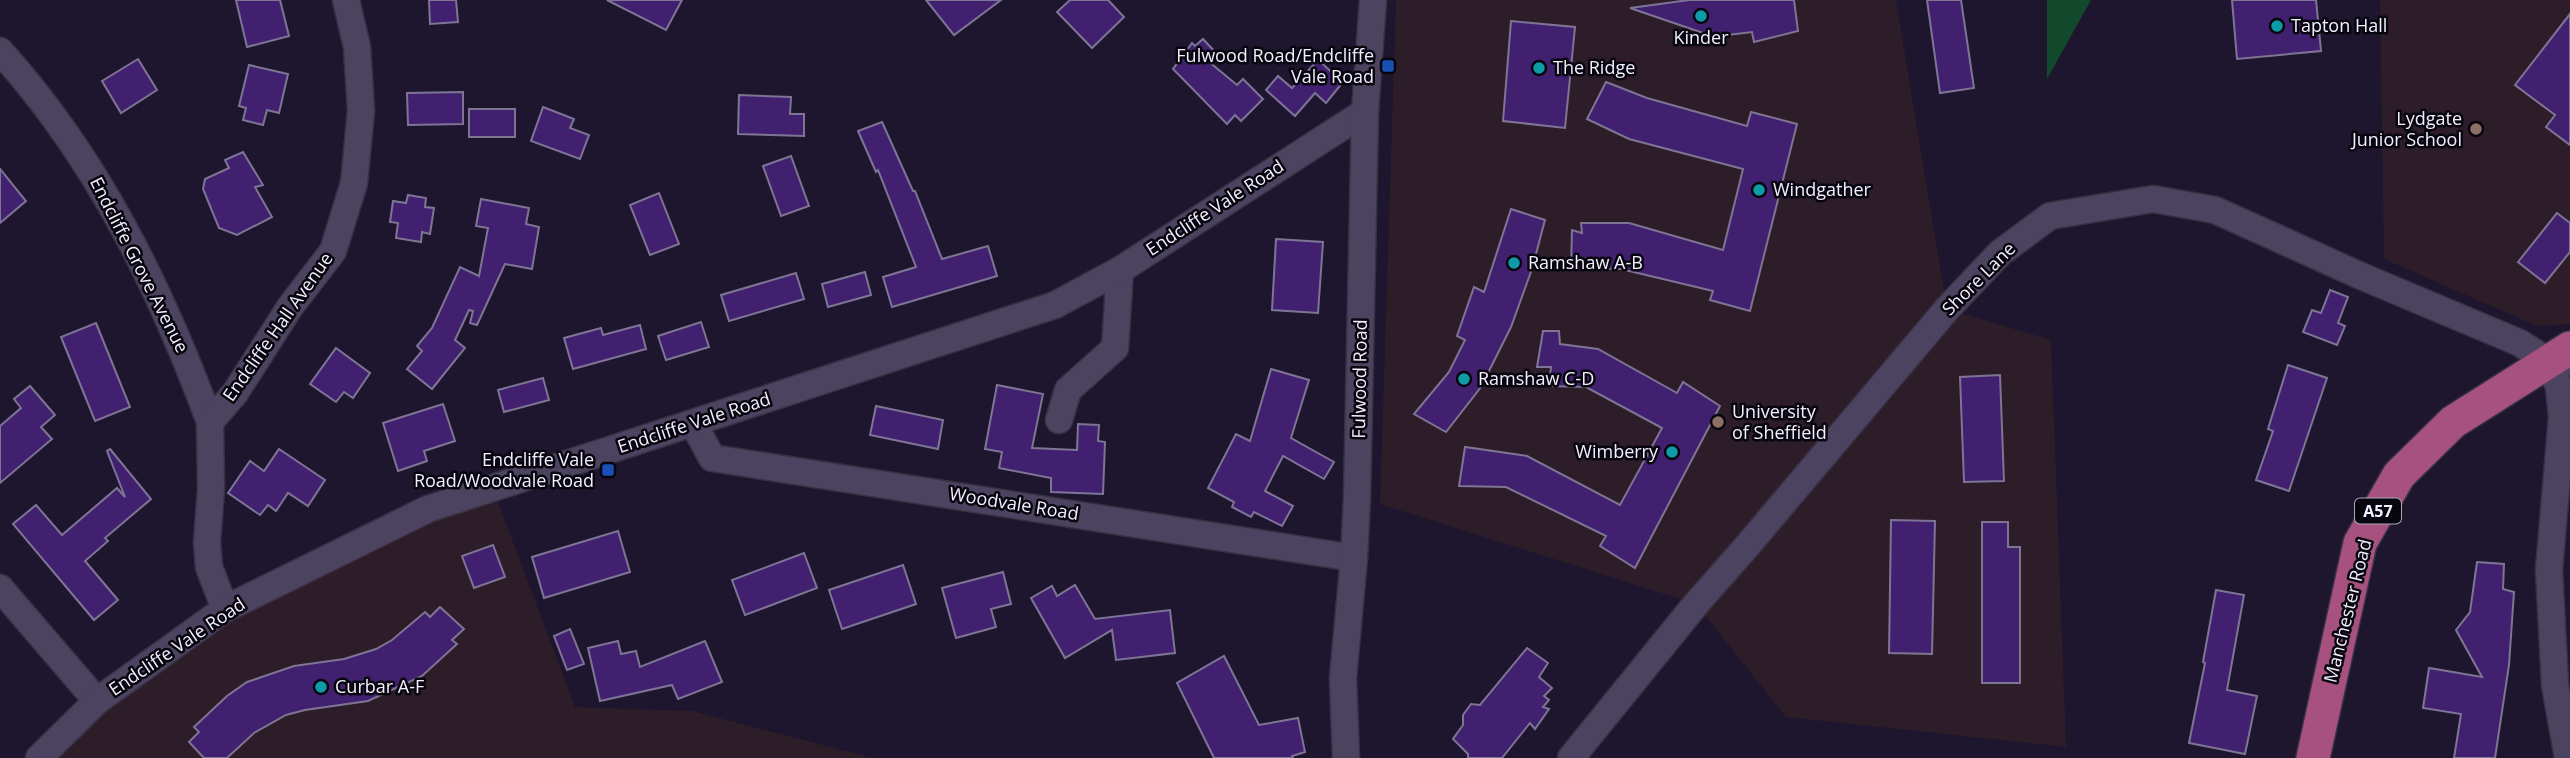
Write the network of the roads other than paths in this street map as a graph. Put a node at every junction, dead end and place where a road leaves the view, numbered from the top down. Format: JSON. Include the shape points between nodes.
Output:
{"nodes":[{"id":1,"x":346,"y":0,"type":"edge"},
{"id":2,"x":1373,"y":0,"type":"edge"},
{"id":3,"x":0,"y":51,"type":"edge"},
{"id":4,"x":1365,"y":112,"type":"junction"},
{"id":5,"x":1120,"y":270,"type":"junction"},
{"id":6,"x":2563,"y":357,"type":"edge"},
{"id":7,"x":1059,"y":420,"type":"dead end"},
{"id":8,"x":210,"y":422,"type":"junction"},
{"id":9,"x":693,"y":423,"type":"junction"},
{"id":10,"x":1354,"y":558,"type":"junction"},
{"id":11,"x":0,"y":587,"type":"edge"},
{"id":12,"x":225,"y":609,"type":"junction"},
{"id":13,"x":97,"y":701,"type":"junction"},
{"id":14,"x":39,"y":758,"type":"edge"},
{"id":15,"x":1346,"y":758,"type":"edge"},
{"id":16,"x":1572,"y":758,"type":"edge"},
{"id":17,"x":2313,"y":758,"type":"edge"},
{"id":18,"x":2568,"y":758,"type":"edge"}],
"edges":[{"from":1,"to":8,"type":"street","name":"Endcliffe Hall Avenue","via":[[357,47],[361,111],[354,183],[333,251]]},
{"from":2,"to":4,"type":"street","name":"Fulwood Road"},
{"from":3,"to":8,"type":"street","name":"Endcliffe Grove Avenue","via":[[63,127],[110,200],[187,360]]},
{"from":4,"to":5,"type":"street","name":"Endcliffe Vale Road"},
{"from":4,"to":10,"type":"street","name":"Fulwood Road"},
{"from":5,"to":7,"type":"street","via":[[1115,348],[1068,390]]},
{"from":5,"to":9,"type":"street","name":"Endcliffe Vale Road","via":[[1055,305]]},
{"from":6,"to":16,"type":"street","name":"Shore Lane","via":[[2361,276],[2215,210],[2153,199],[2050,216],[2000,253],[1947,309],[1696,604]]},
{"from":6,"to":17,"type":"main road","name":"Manchester Road","number":"A57","via":[[2453,422],[2399,475],[2360,543]]},
{"from":6,"to":18,"type":"street","via":[[2549,570],[2555,685]]},
{"from":8,"to":12,"type":"street","via":[[209,567]]},
{"from":9,"to":10,"type":"street","name":"Woodvale Road","via":[[712,458]]},
{"from":9,"to":12,"type":"street","name":"Endcliffe Vale Road","via":[[428,509]]},
{"from":10,"to":15,"type":"street","name":"Fulwood Road","via":[[1343,678]]},
{"from":11,"to":13,"type":"street"},
{"from":12,"to":13,"type":"street","name":"Endcliffe Vale Road"},
{"from":13,"to":14,"type":"street","name":"Endcliffe Vale Road"}]}
